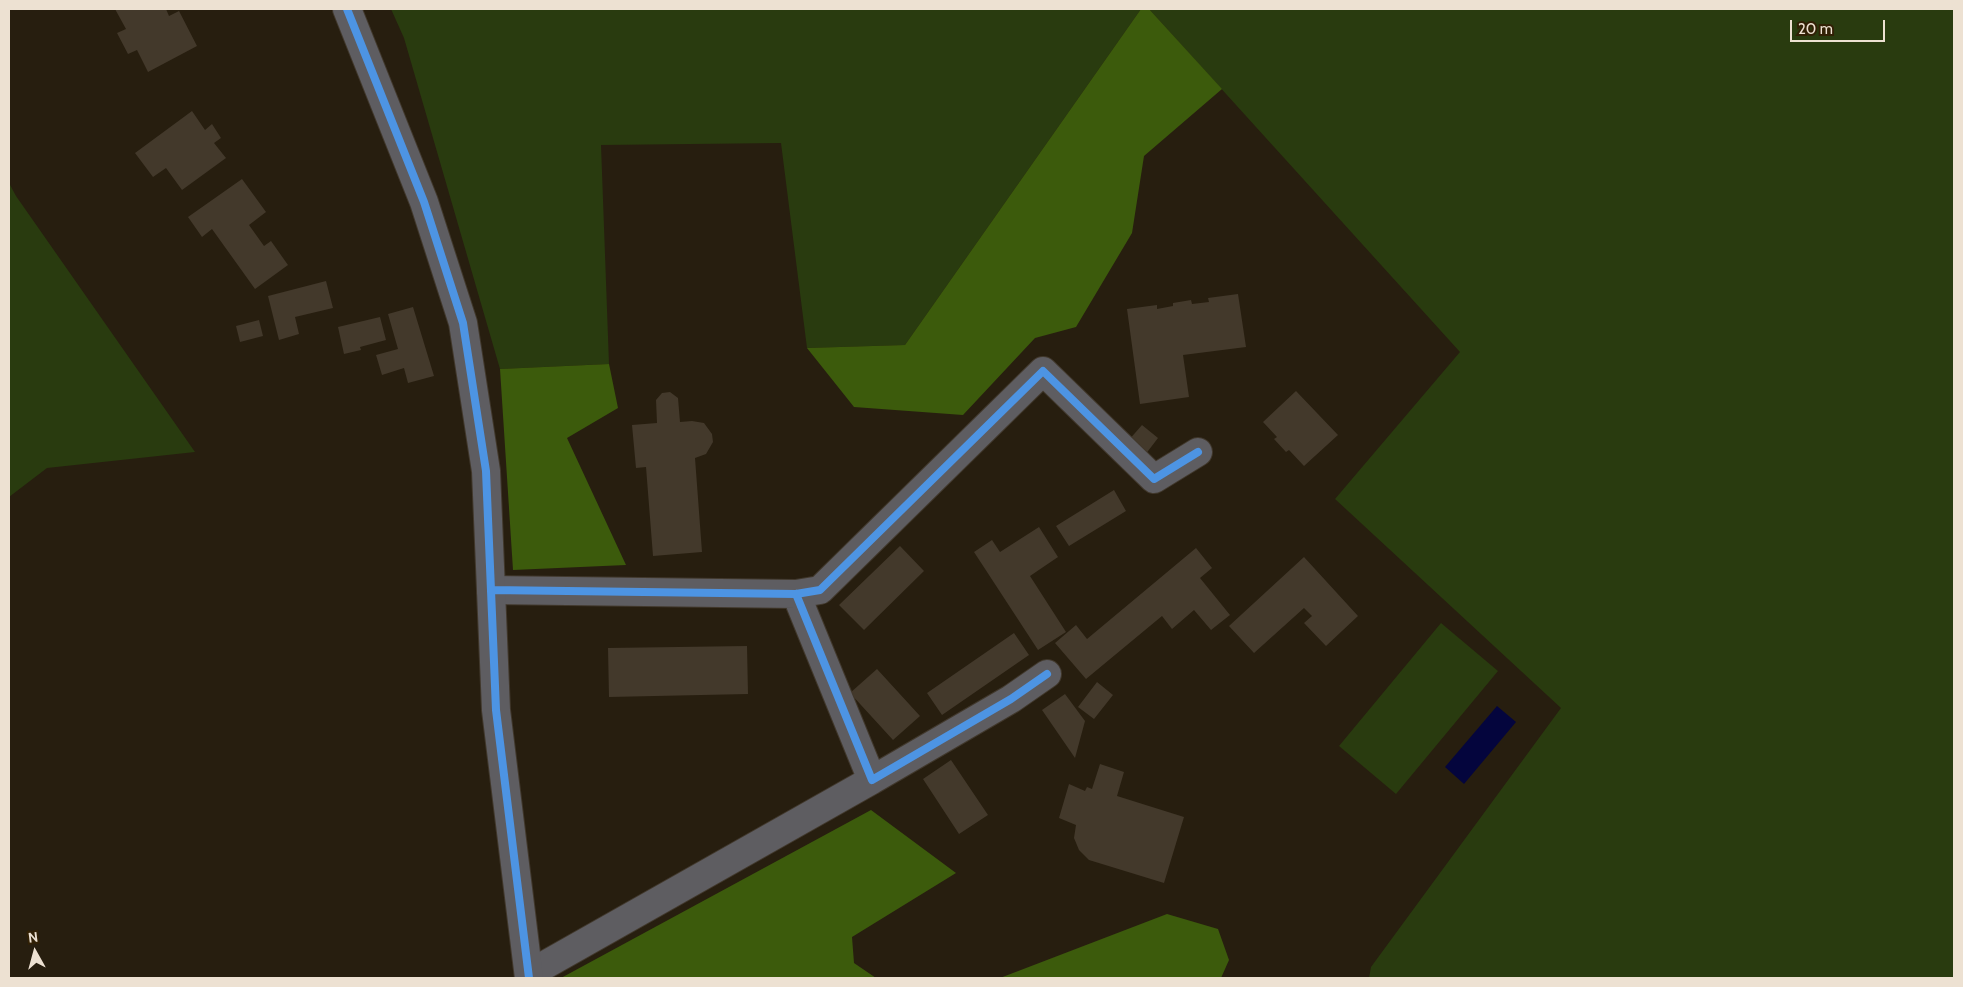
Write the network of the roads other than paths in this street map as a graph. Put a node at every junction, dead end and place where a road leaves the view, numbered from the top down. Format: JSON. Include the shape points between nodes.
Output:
{"nodes":[{"id":1,"x":347,"y":9,"type":"edge"},
{"id":2,"x":1198,"y":452,"type":"dead end"},
{"id":3,"x":491,"y":590,"type":"junction"},
{"id":4,"x":796,"y":594,"type":"junction"},
{"id":5,"x":1047,"y":674,"type":"dead end"},
{"id":6,"x":872,"y":780,"type":"junction"},
{"id":7,"x":529,"y":976,"type":"edge"}],
"edges":[{"from":1,"to":3,"type":"street","via":[[424,202],[463,323],[486,471]]},
{"from":2,"to":4,"type":"street","via":[[1154,480],[1043,370],[820,590]]},
{"from":3,"to":4,"type":"street"},
{"from":3,"to":7,"type":"street","via":[[496,710]]},
{"from":4,"to":6,"type":"street"},
{"from":5,"to":6,"type":"street","via":[[1011,699]]},
{"from":6,"to":7,"type":"street"}]}
